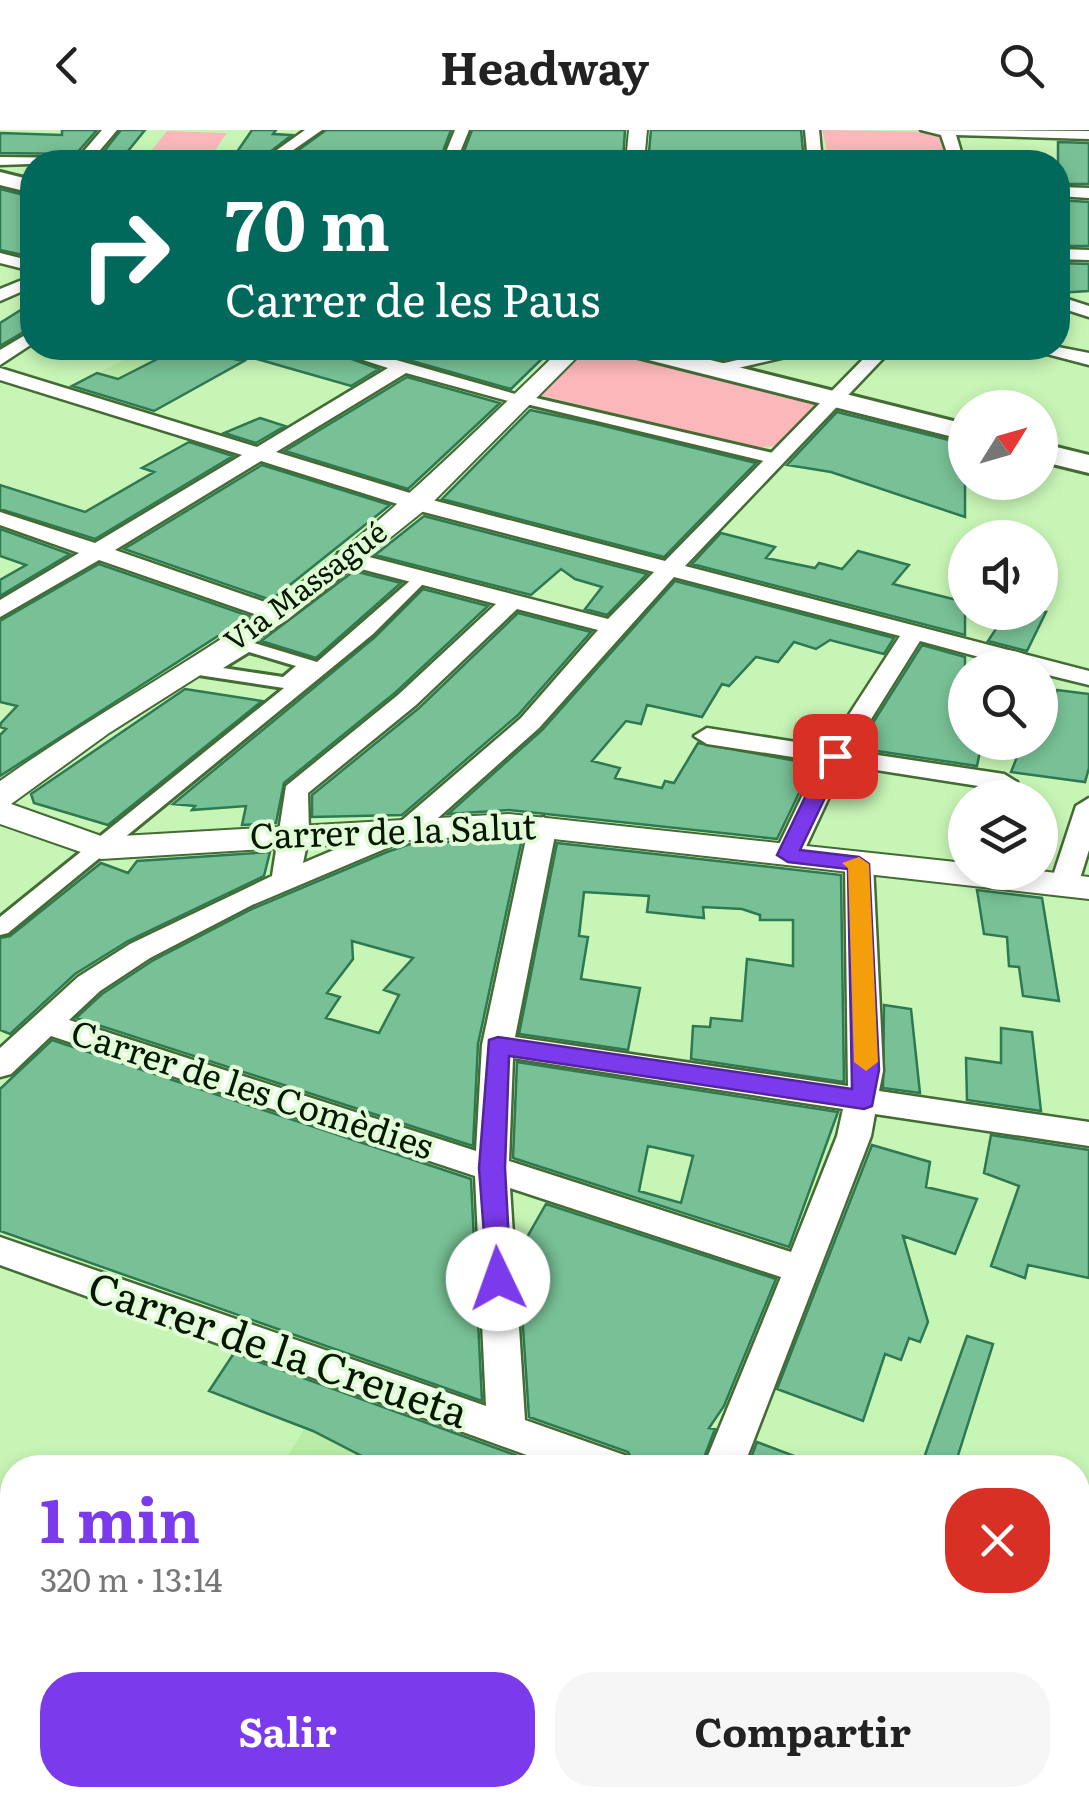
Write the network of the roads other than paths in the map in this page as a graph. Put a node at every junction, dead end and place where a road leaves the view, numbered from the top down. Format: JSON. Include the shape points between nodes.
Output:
{"nodes":[{"id":1,"x":110,"y":130,"type":"edge"},
{"id":2,"x":315,"y":130,"type":"edge"},
{"id":3,"x":928,"y":130,"type":"edge"},
{"id":4,"x":947,"y":130,"type":"edge"},
{"id":5,"x":1089,"y":135,"type":"edge"},
{"id":6,"x":92,"y":150,"type":"edge"},
{"id":7,"x":286,"y":150,"type":"edge"},
{"id":8,"x":378,"y":360,"type":"edge"},
{"id":9,"x":563,"y":360,"type":"edge"},
{"id":10,"x":727,"y":360,"type":"edge"},
{"id":11,"x":872,"y":360,"type":"edge"},
{"id":12,"x":403,"y":367,"type":"junction"},
{"id":13,"x":0,"y":374,"type":"edge"},
{"id":14,"x":834,"y":398,"type":"junction"},
{"id":15,"x":523,"y":399,"type":"junction"},
{"id":16,"x":948,"y":428,"type":"edge"},
{"id":17,"x":257,"y":454,"type":"junction"},
{"id":18,"x":1058,"y":456,"type":"edge"},
{"id":19,"x":777,"y":459,"type":"junction"},
{"id":20,"x":1089,"y":464,"type":"edge"},
{"id":21,"x":417,"y":503,"type":"junction"},
{"id":22,"x":0,"y":518,"type":"edge"},
{"id":23,"x":97,"y":552,"type":"junction"},
{"id":24,"x":346,"y":558,"type":"junction"},
{"id":25,"x":668,"y":570,"type":"junction"},
{"id":26,"x":419,"y":578,"type":"junction"},
{"id":27,"x":511,"y":602,"type":"junction"},
{"id":28,"x":0,"y":610,"type":"edge"},
{"id":29,"x":278,"y":614,"type":"junction"},
{"id":30,"x":613,"y":628,"type":"junction"},
{"id":31,"x":914,"y":632,"type":"junction"},
{"id":32,"x":1089,"y":678,"type":"edge"},
{"id":33,"x":707,"y":736,"type":"dead end"},
{"id":34,"x":835,"y":756,"type":"junction"},
{"id":35,"x":991,"y":780,"type":"edge"},
{"id":36,"x":3,"y":800,"type":"edge"},
{"id":37,"x":1089,"y":806,"type":"edge"},
{"id":38,"x":543,"y":826,"type":"junction"},
{"id":39,"x":410,"y":828,"type":"junction"},
{"id":40,"x":295,"y":834,"type":"junction"},
{"id":41,"x":101,"y":848,"type":"junction"},
{"id":42,"x":788,"y":855,"type":"junction"},
{"id":43,"x":859,"y":864,"type":"junction"},
{"id":44,"x":285,"y":881,"type":"junction"},
{"id":45,"x":1076,"y":886,"type":"edge"},
{"id":46,"x":0,"y":928,"type":"edge"},
{"id":47,"x":45,"y":1024,"type":"junction"},
{"id":48,"x":498,"y":1046,"type":"junction"},
{"id":49,"x":0,"y":1066,"type":"edge"},
{"id":50,"x":864,"y":1100,"type":"junction"},
{"id":51,"x":1089,"y":1134,"type":"edge"},
{"id":52,"x":492,"y":1168,"type":"junction"},
{"id":53,"x":0,"y":1251,"type":"edge"},
{"id":54,"x":800,"y":1269,"type":"junction"},
{"id":55,"x":506,"y":1428,"type":"junction"},
{"id":56,"x":568,"y":1455,"type":"edge"},
{"id":57,"x":728,"y":1455,"type":"edge"}],
"edges":[{"from":1,"to":6,"type":"street"},
{"from":2,"to":7,"type":"street"},
{"from":3,"to":4,"type":"street"},
{"from":4,"to":5,"type":"street"},
{"from":8,"to":12,"type":"street"},
{"from":9,"to":15,"type":"street","name":"Via Massagué"},
{"from":10,"to":14,"type":"main road"},
{"from":11,"to":14,"type":"street"},
{"from":12,"to":15,"type":"street"},
{"from":12,"to":17,"type":"street"},
{"from":13,"to":17,"type":"street"},
{"from":14,"to":16,"type":"main road"},
{"from":14,"to":19,"type":"street"},
{"from":15,"to":19,"type":"street"},
{"from":15,"to":21,"type":"street","name":"Via Massagué"},
{"from":17,"to":21,"type":"street"},
{"from":17,"to":23,"type":"street"},
{"from":18,"to":20,"type":"main road"},
{"from":19,"to":25,"type":"street"},
{"from":21,"to":24,"type":"street","name":"Via Massagué"},
{"from":21,"to":25,"type":"street"},
{"from":22,"to":23,"type":"street"},
{"from":23,"to":28,"type":"street"},
{"from":23,"to":29,"type":"street"},
{"from":24,"to":26,"type":"street"},
{"from":24,"to":29,"type":"street","name":"Via Massagué"},
{"from":25,"to":30,"type":"street"},
{"from":25,"to":31,"type":"street"},
{"from":26,"to":27,"type":"street"},
{"from":26,"to":41,"type":"street","via":[[367,630]]},
{"from":27,"to":30,"type":"street"},
{"from":27,"to":40,"type":"street","via":[[407,700],[310,775],[295,792]]},
{"from":29,"to":36,"type":"street","name":"Via Massagué","via":[[98,726]]},
{"from":30,"to":39,"type":"street","via":[[530,723]]},
{"from":31,"to":32,"type":"street"},
{"from":31,"to":34,"type":"street"},
{"from":33,"to":34,"type":"street"},
{"from":34,"to":35,"type":"street"},
{"from":34,"to":42,"type":"street"},
{"from":36,"to":41,"type":"street","name":"Carrer de la Salut"},
{"from":37,"to":45,"type":"street"},
{"from":38,"to":39,"type":"street","name":"Carrer de la Salut"},
{"from":38,"to":42,"type":"street","name":"Carrer de la Salut"},
{"from":38,"to":48,"type":"street"},
{"from":39,"to":40,"type":"street","name":"Carrer de la Salut"},
{"from":39,"to":44,"type":"street"},
{"from":40,"to":41,"type":"street","name":"Carrer de la Salut"},
{"from":40,"to":44,"type":"street"},
{"from":41,"to":46,"type":"street"},
{"from":42,"to":43,"type":"street","name":"Carrer de la Salut"},
{"from":43,"to":45,"type":"street","name":"Carrer de la Salut"},
{"from":43,"to":50,"type":"street"},
{"from":44,"to":47,"type":"street","via":[[140,951]]},
{"from":47,"to":49,"type":"street"},
{"from":47,"to":52,"type":"street","name":"Carrer de les Comèdies"},
{"from":48,"to":50,"type":"street"},
{"from":48,"to":52,"type":"street"},
{"from":50,"to":51,"type":"street"},
{"from":50,"to":54,"type":"street"},
{"from":52,"to":54,"type":"street","name":"Carrer de les Comèdies"},
{"from":52,"to":55,"type":"street"},
{"from":53,"to":55,"type":"street","name":"Carrer de la Creueta"},
{"from":54,"to":57,"type":"street"},
{"from":55,"to":56,"type":"street","name":"Carrer de la Creueta"}]}
